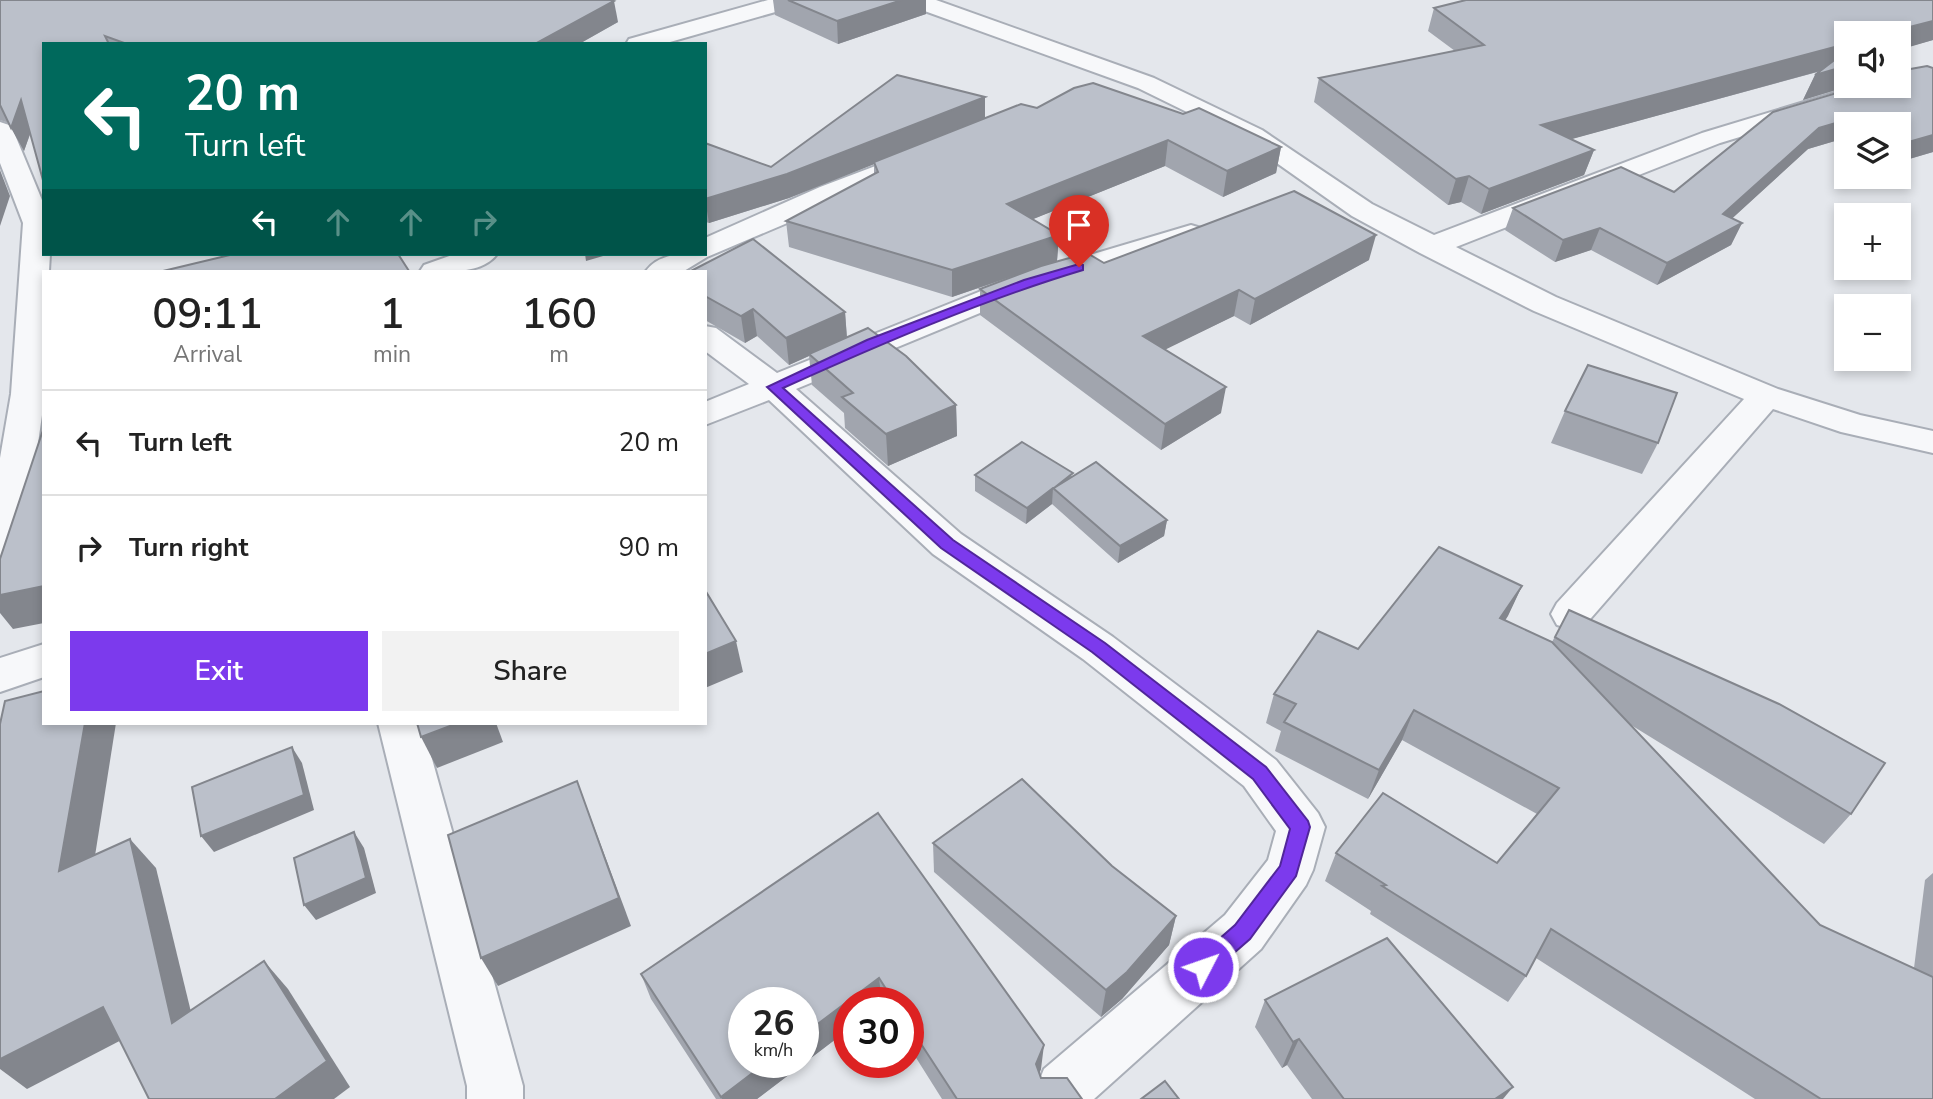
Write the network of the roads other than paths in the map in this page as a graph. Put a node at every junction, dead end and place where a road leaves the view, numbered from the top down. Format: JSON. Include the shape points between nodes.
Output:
{"nodes":[{"id":1,"x":792,"y":0,"type":"edge"},
{"id":2,"x":916,"y":0,"type":"edge"},
{"id":3,"x":644,"y":42,"type":"edge"},
{"id":4,"x":1146,"y":83,"type":"junction"},
{"id":5,"x":1107,"y":93,"type":"edge"},
{"id":6,"x":1843,"y":98,"type":"edge"},
{"id":7,"x":0,"y":130,"type":"edge"},
{"id":8,"x":934,"y":152,"type":"edge"},
{"id":9,"x":1328,"y":187,"type":"junction"},
{"id":10,"x":1292,"y":200,"type":"edge"},
{"id":11,"x":1219,"y":225,"type":"edge"},
{"id":12,"x":1430,"y":247,"type":"junction"},
{"id":13,"x":707,"y":248,"type":"edge"},
{"id":14,"x":476,"y":256,"type":"edge"},
{"id":15,"x":691,"y":256,"type":"edge"},
{"id":16,"x":438,"y":270,"type":"edge"},
{"id":17,"x":663,"y":270,"type":"edge"},
{"id":18,"x":707,"y":337,"type":"edge"},
{"id":19,"x":774,"y":387,"type":"junction"},
{"id":20,"x":36,"y":392,"type":"edge"},
{"id":21,"x":1766,"y":396,"type":"junction"},
{"id":22,"x":707,"y":413,"type":"edge"},
{"id":23,"x":1933,"y":442,"type":"edge"},
{"id":24,"x":0,"y":570,"type":"edge"},
{"id":25,"x":1572,"y":614,"type":"edge"},
{"id":26,"x":42,"y":661,"type":"edge"},
{"id":27,"x":0,"y":675,"type":"edge"},
{"id":28,"x":401,"y":725,"type":"edge"},
{"id":29,"x":1064,"y":1089,"type":"edge"},
{"id":30,"x":495,"y":1099,"type":"edge"}],
"edges":[{"from":1,"to":3,"type":"street"},
{"from":2,"to":4,"type":"street"},
{"from":4,"to":5,"type":"street"},
{"from":4,"to":9,"type":"street","via":[[1253,135]]},
{"from":6,"to":12,"type":"street","via":[[1711,138]]},
{"from":7,"to":20,"type":"street","via":[[37,223]]},
{"from":8,"to":13,"type":"street"},
{"from":9,"to":10,"type":"street"},
{"from":9,"to":12,"type":"street"},
{"from":11,"to":19,"type":"street","via":[[1028,283],[872,343]]},
{"from":12,"to":21,"type":"street","via":[[1545,304]]},
{"from":14,"to":16,"type":"street"},
{"from":15,"to":17,"type":"street"},
{"from":18,"to":19,"type":"street"},
{"from":19,"to":22,"type":"street"},
{"from":19,"to":29,"type":"street","via":[[947,544],[1098,648],[1260,773],[1301,827],[1289,870],[1242,932]]},
{"from":20,"to":24,"type":"street"},
{"from":21,"to":23,"type":"street","via":[[1853,424]]},
{"from":21,"to":25,"type":"street"},
{"from":26,"to":27,"type":"street"},
{"from":28,"to":30,"type":"street"}]}
